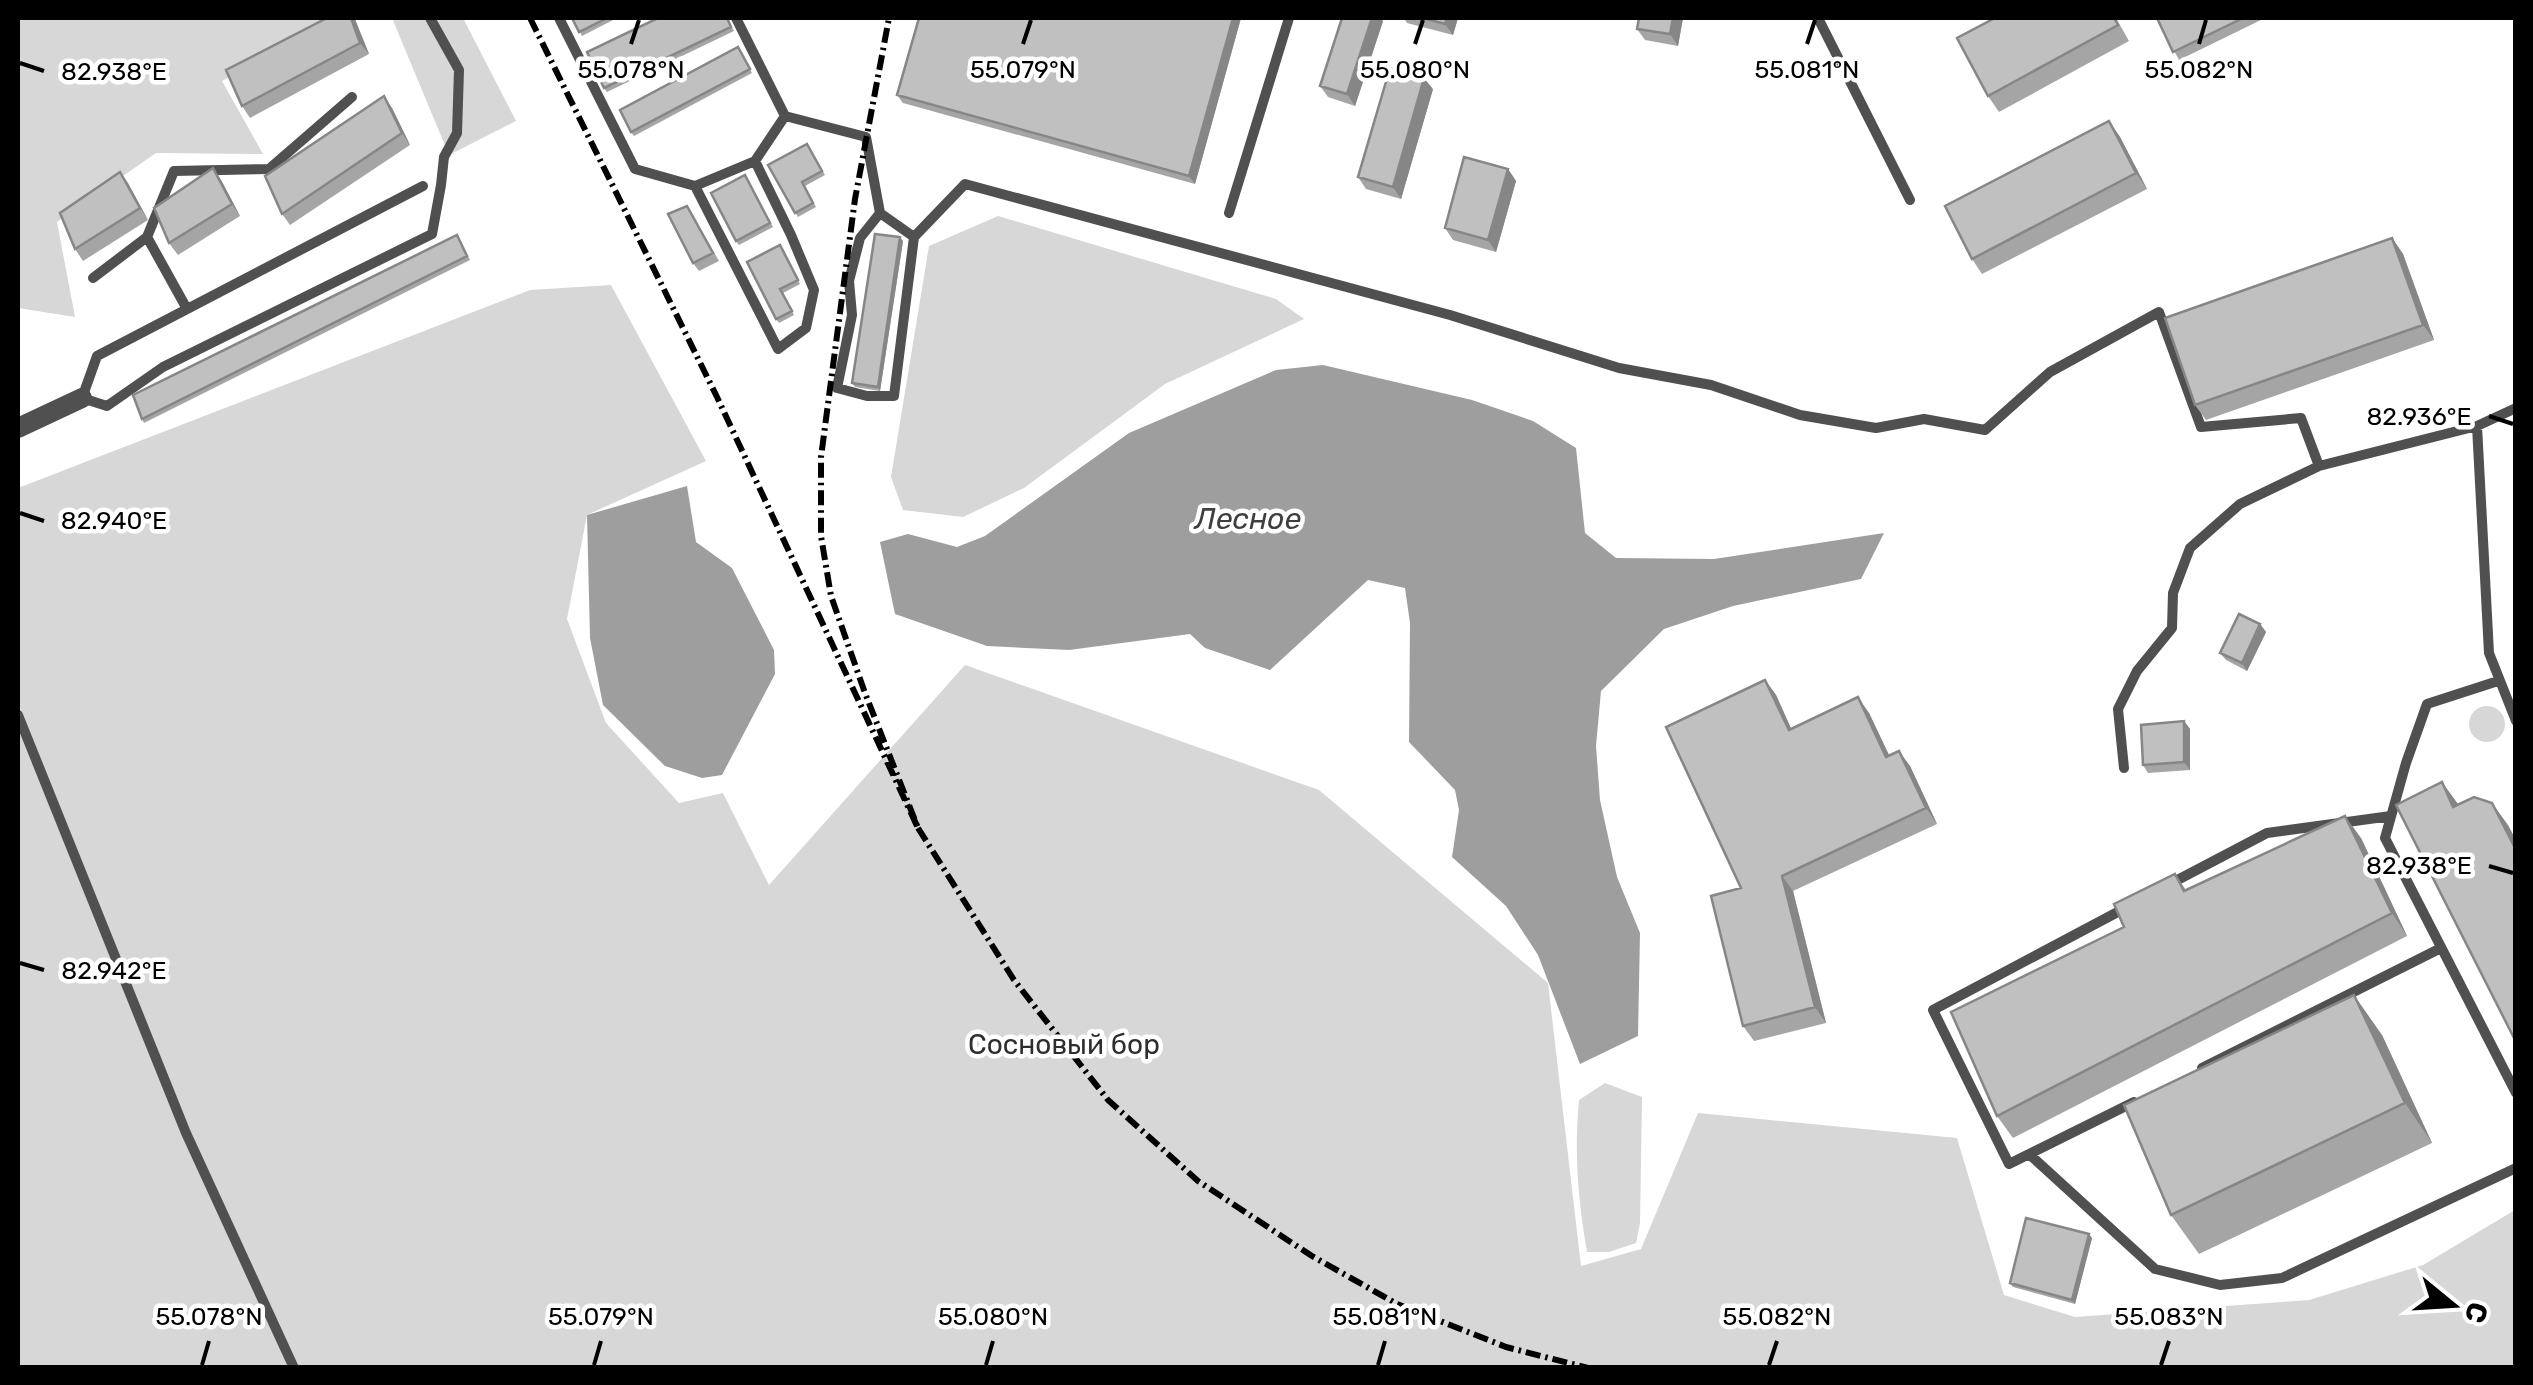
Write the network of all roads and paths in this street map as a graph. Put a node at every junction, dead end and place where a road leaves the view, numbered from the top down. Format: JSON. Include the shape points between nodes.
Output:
{"nodes":[{"id":1,"x":430,"y":18,"type":"edge"},
{"id":2,"x":560,"y":18,"type":"edge"},
{"id":3,"x":736,"y":18,"type":"edge"},
{"id":4,"x":1289,"y":18,"type":"edge"},
{"id":5,"x":1818,"y":18,"type":"edge"},
{"id":6,"x":352,"y":97,"type":"dead end"},
{"id":7,"x":785,"y":116,"type":"junction"},
{"id":8,"x":755,"y":161,"type":"junction"},
{"id":9,"x":423,"y":186,"type":"dead end"},
{"id":10,"x":695,"y":186,"type":"junction"},
{"id":11,"x":1910,"y":200,"type":"dead end"},
{"id":12,"x":880,"y":213,"type":"junction"},
{"id":13,"x":1229,"y":213,"type":"dead end"},
{"id":14,"x":147,"y":237,"type":"junction"},
{"id":15,"x":914,"y":237,"type":"junction"},
{"id":16,"x":92,"y":278,"type":"dead end"},
{"id":17,"x":188,"y":309,"type":"junction"},
{"id":18,"x":82,"y":398,"type":"junction"},
{"id":19,"x":2516,"y":408,"type":"edge"},
{"id":20,"x":2477,"y":426,"type":"junction"},
{"id":21,"x":18,"y":428,"type":"edge"},
{"id":22,"x":2319,"y":466,"type":"junction"},
{"id":23,"x":2498,"y":680,"type":"junction"},
{"id":24,"x":18,"y":715,"type":"edge"},
{"id":25,"x":2516,"y":721,"type":"edge"},
{"id":26,"x":2124,"y":768,"type":"dead end"},
{"id":27,"x":2391,"y":816,"type":"junction"},
{"id":28,"x":2162,"y":889,"type":"edge"},
{"id":29,"x":2144,"y":898,"type":"edge"},
{"id":30,"x":2442,"y":948,"type":"junction"},
{"id":31,"x":2184,"y":1077,"type":"edge"},
{"id":32,"x":2516,"y":1093,"type":"edge"},
{"id":33,"x":2149,"y":1094,"type":"edge"},
{"id":34,"x":2029,"y":1154,"type":"junction"},
{"id":35,"x":2516,"y":1168,"type":"edge"},
{"id":36,"x":294,"y":1368,"type":"edge"}],
"edges":[{"from":1,"to":18,"type":"lane","via":[[459,70],[457,133],[444,156],[432,234],[163,367],[108,406]]},
{"from":2,"to":10,"type":"lane","via":[[635,170]]},
{"from":3,"to":7,"type":"lane"},
{"from":4,"to":13,"type":"lane"},
{"from":5,"to":11,"type":"lane"},
{"from":6,"to":14,"type":"lane","via":[[269,170],[174,171]]},
{"from":7,"to":8,"type":"lane"},
{"from":7,"to":12,"type":"lane","via":[[866,137]]},
{"from":8,"to":10,"type":"lane"},
{"from":8,"to":10,"type":"lane","via":[[814,290],[806,328],[778,349]]},
{"from":9,"to":17,"type":"lane"},
{"from":12,"to":15,"type":"lane"},
{"from":12,"to":15,"type":"lane","via":[[856,252],[837,388],[894,396]]},
{"from":14,"to":16,"type":"lane"},
{"from":14,"to":17,"type":"lane"},
{"from":15,"to":22,"type":"lane","via":[[965,184],[1450,315],[1619,368],[1876,428],[1924,420],[1984,430],[2050,372],[2160,312],[2202,428],[2301,418]]},
{"from":17,"to":18,"type":"lane","via":[[97,356]]},
{"from":18,"to":21,"type":"street"},
{"from":19,"to":20,"type":"lane"},
{"from":20,"to":22,"type":"lane"},
{"from":20,"to":23,"type":"lane","via":[[2489,653]]},
{"from":22,"to":26,"type":"lane","via":[[2240,504],[2190,548],[2174,594],[2172,628],[2137,671],[2118,709]]},
{"from":23,"to":25,"type":"lane"},
{"from":23,"to":27,"type":"lane","via":[[2427,704]]},
{"from":24,"to":36,"type":"lane","via":[[186,1132]]},
{"from":27,"to":28,"type":"lane","via":[[2267,832]]},
{"from":27,"to":30,"type":"lane","via":[[2385,838]]},
{"from":29,"to":34,"type":"lane","via":[[1933,1010],[2009,1164]]},
{"from":30,"to":31,"type":"lane"},
{"from":30,"to":32,"type":"lane"},
{"from":33,"to":34,"type":"lane"},
{"from":34,"to":35,"type":"lane","via":[[2155,1269],[2220,1284],[2282,1278]]}]}
